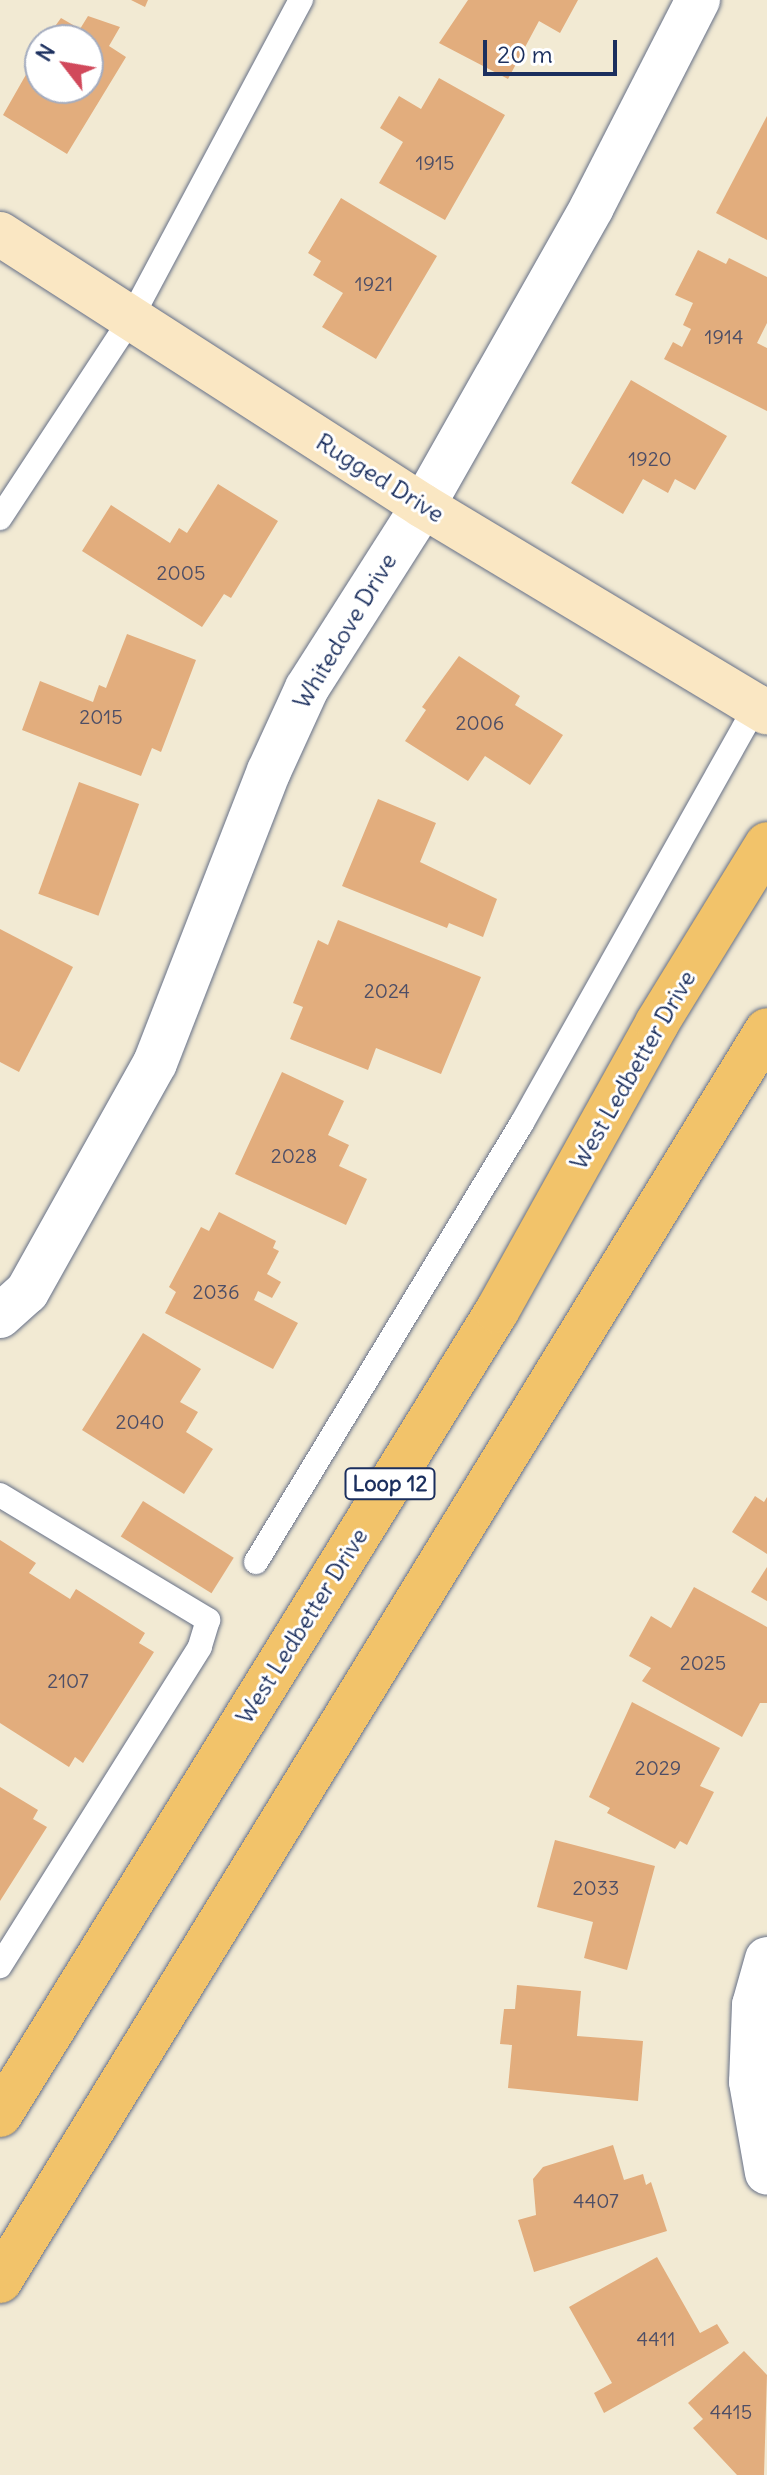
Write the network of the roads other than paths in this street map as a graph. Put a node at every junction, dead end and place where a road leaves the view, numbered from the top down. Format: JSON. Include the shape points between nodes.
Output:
{"nodes":[{"id":1,"x":301,"y":0,"type":"edge"},
{"id":2,"x":698,"y":0,"type":"edge"},
{"id":3,"x":0,"y":234,"type":"edge"},
{"id":4,"x":130,"y":320,"type":"junction"},
{"id":5,"x":423,"y":506,"type":"junction"},
{"id":6,"x":0,"y":518,"type":"edge"},
{"id":7,"x":763,"y":702,"type":"edge"},
{"id":8,"x":767,"y":844,"type":"edge"},
{"id":9,"x":767,"y":1030,"type":"edge"},
{"id":10,"x":0,"y":1316,"type":"edge"},
{"id":11,"x":0,"y":1495,"type":"edge"},
{"id":12,"x":256,"y":1562,"type":"dead end"},
{"id":13,"x":767,"y":1959,"type":"edge"},
{"id":14,"x":0,"y":1966,"type":"edge"},
{"id":15,"x":0,"y":2115,"type":"edge"},
{"id":16,"x":767,"y":2173,"type":"edge"},
{"id":17,"x":0,"y":2281,"type":"edge"}],
"edges":[{"from":1,"to":4,"type":"lane"},
{"from":2,"to":5,"type":"street","name":"Whitedove Drive","via":[[592,207]]},
{"from":3,"to":4,"type":"street","name":"Rugged Drive"},
{"from":4,"to":5,"type":"street","name":"Rugged Drive"},
{"from":4,"to":6,"type":"lane"},
{"from":5,"to":7,"type":"street","name":"Rugged Drive"},
{"from":5,"to":10,"type":"street","name":"Whitedove Drive","via":[[307,688],[269,771],[155,1063],[110,1152],[27,1292]]},
{"from":7,"to":12,"type":"lane","via":[[522,1123]]},
{"from":8,"to":15,"type":"main road","name":"West Ledbetter Drive","number":"Loop 12","via":[[657,1023],[497,1311]]},
{"from":9,"to":17,"type":"main road","number":"Loop 12"},
{"from":11,"to":14,"type":"lane","via":[[208,1620],[200,1647]]},
{"from":13,"to":16,"type":"street","via":[[754,2005],[751,2082]]}]}
